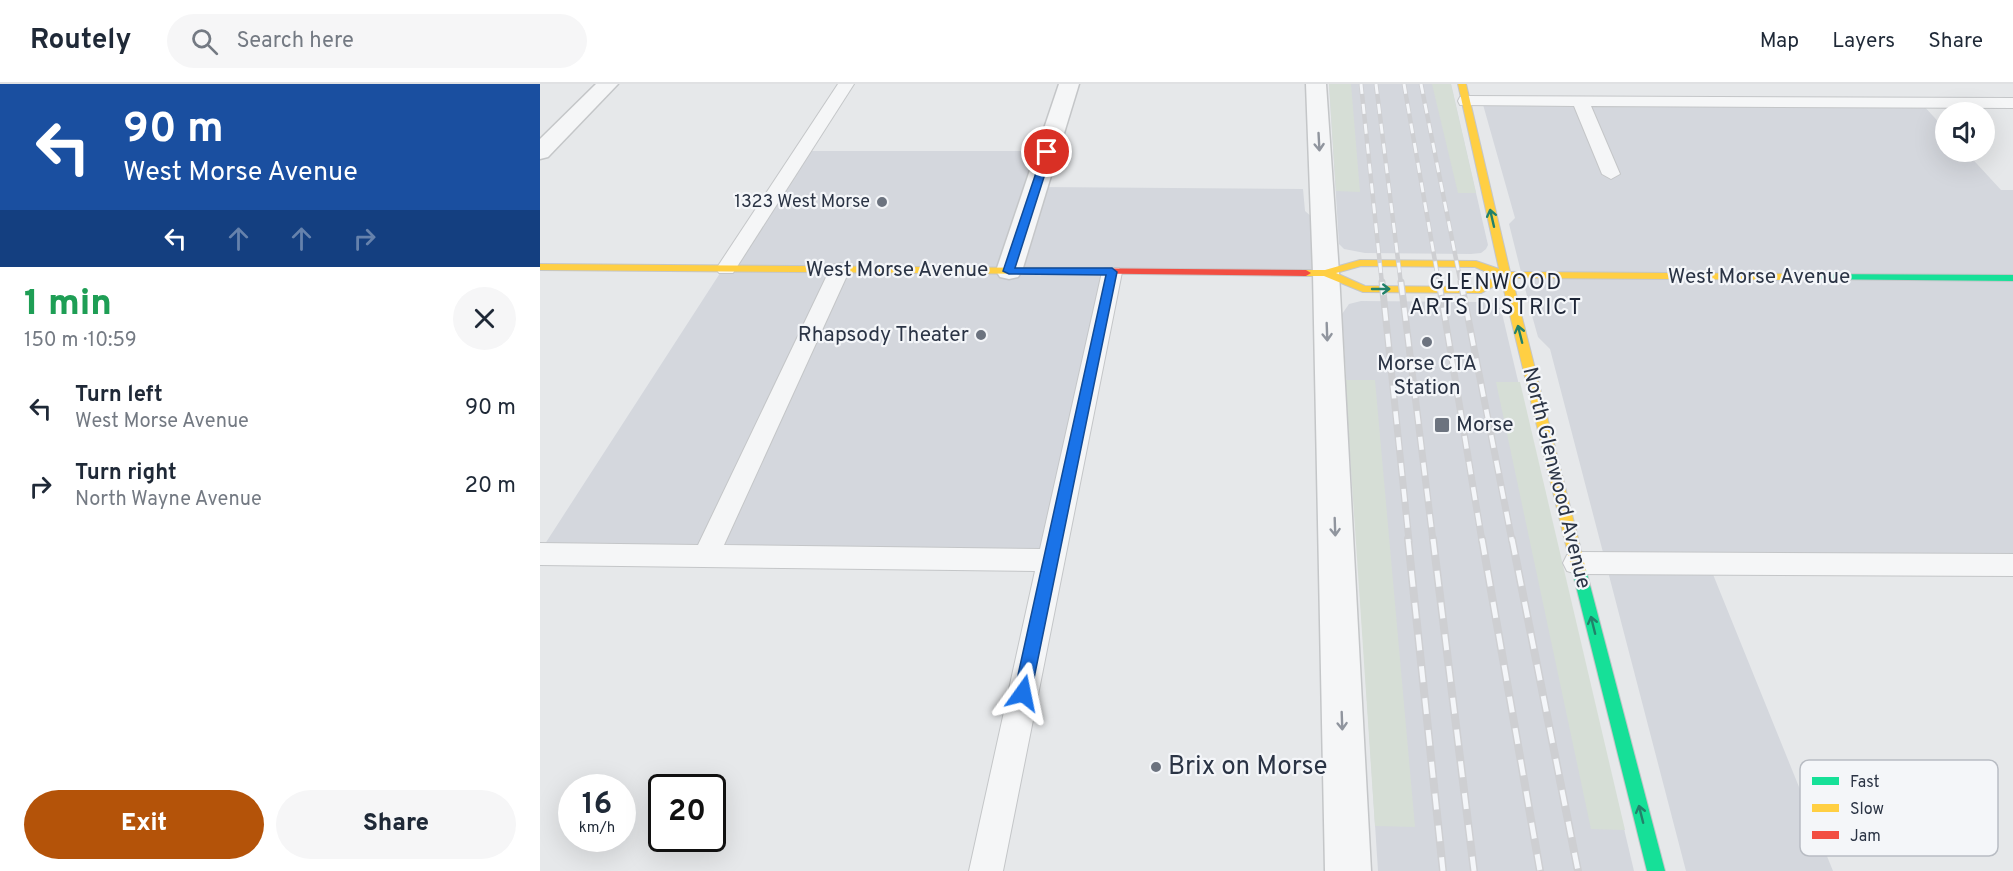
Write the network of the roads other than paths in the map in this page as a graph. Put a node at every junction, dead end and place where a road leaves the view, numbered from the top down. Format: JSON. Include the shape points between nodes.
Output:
{"nodes":[{"id":1,"x":608,"y":84,"type":"edge"},
{"id":2,"x":846,"y":84,"type":"edge"},
{"id":3,"x":1069,"y":84,"type":"edge"},
{"id":4,"x":1316,"y":84,"type":"edge"},
{"id":5,"x":1464,"y":92,"type":"edge"},
{"id":6,"x":1580,"y":101,"type":"junction"},
{"id":7,"x":2013,"y":103,"type":"edge"},
{"id":8,"x":540,"y":152,"type":"edge"},
{"id":9,"x":1611,"y":174,"type":"dead end"},
{"id":10,"x":540,"y":267,"type":"edge"},
{"id":11,"x":726,"y":269,"type":"junction"},
{"id":12,"x":840,"y":269,"type":"junction"},
{"id":13,"x":1009,"y":271,"type":"junction"},
{"id":14,"x":1112,"y":272,"type":"junction"},
{"id":15,"x":1326,"y":273,"type":"junction"},
{"id":16,"x":1505,"y":275,"type":"junction"},
{"id":17,"x":2013,"y":278,"type":"edge"},
{"id":18,"x":540,"y":554,"type":"edge"},
{"id":19,"x":706,"y":556,"type":"junction"},
{"id":20,"x":1050,"y":560,"type":"junction"},
{"id":21,"x":1576,"y":563,"type":"junction"},
{"id":22,"x":2013,"y":565,"type":"edge"},
{"id":23,"x":986,"y":871,"type":"edge"},
{"id":24,"x":1348,"y":871,"type":"edge"},
{"id":25,"x":1656,"y":871,"type":"edge"}],
"edges":[{"from":1,"to":8,"type":"street"},
{"from":2,"to":11,"type":"lane"},
{"from":3,"to":13,"type":"street"},
{"from":4,"to":15,"type":"street","one_way":true},
{"from":5,"to":6,"type":"lane"},
{"from":16,"to":5,"type":"street","name":"North Glenwood Avenue","one_way":true},
{"from":6,"to":7,"type":"lane"},
{"from":6,"to":9,"type":"lane"},
{"from":10,"to":11,"type":"street","name":"West Morse Avenue"},
{"from":11,"to":12,"type":"street","name":"West Morse Avenue"},
{"from":12,"to":13,"type":"street","name":"West Morse Avenue"},
{"from":12,"to":19,"type":"lane"},
{"from":13,"to":14,"type":"street","name":"West Morse Avenue"},
{"from":14,"to":15,"type":"street","name":"West Morse Avenue"},
{"from":14,"to":20,"type":"lane"},
{"from":15,"to":16,"type":"street","name":"West Morse Avenue","via":[[1360,263],[1476,264]]},
{"from":15,"to":16,"type":"street","name":"West Morse Avenue","one_way":true,"via":[[1363,289],[1481,290]]},
{"from":15,"to":24,"type":"street","one_way":true},
{"from":16,"to":17,"type":"street","name":"West Morse Avenue"},
{"from":21,"to":16,"type":"street","name":"North Glenwood Avenue","one_way":true},
{"from":18,"to":19,"type":"lane"},
{"from":19,"to":20,"type":"lane"},
{"from":20,"to":23,"type":"lane"},
{"from":21,"to":22,"type":"lane"},
{"from":25,"to":21,"type":"street","name":"North Glenwood Avenue","one_way":true}]}
